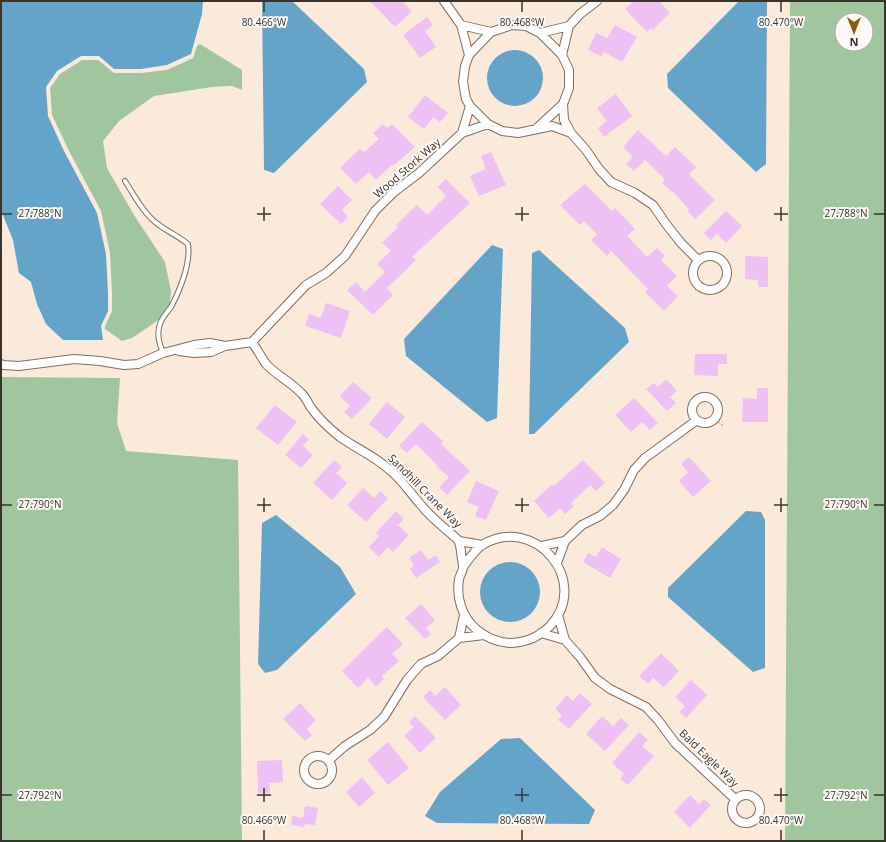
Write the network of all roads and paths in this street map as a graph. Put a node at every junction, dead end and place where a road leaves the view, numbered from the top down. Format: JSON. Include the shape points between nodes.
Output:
{"nodes":[{"id":1,"x":444,"y":1,"type":"edge"},
{"id":2,"x":597,"y":1,"type":"edge"},
{"id":3,"x":461,"y":25,"type":"junction"},
{"id":4,"x":569,"y":26,"type":"junction"},
{"id":5,"x":491,"y":32,"type":"junction"},
{"id":6,"x":540,"y":33,"type":"junction"},
{"id":7,"x":469,"y":55,"type":"junction"},
{"id":8,"x":562,"y":55,"type":"junction"},
{"id":9,"x":563,"y":104,"type":"junction"},
{"id":10,"x":470,"y":106,"type":"junction"},
{"id":11,"x":488,"y":124,"type":"junction"},
{"id":12,"x":537,"y":128,"type":"junction"},
{"id":13,"x":462,"y":133,"type":"junction"},
{"id":14,"x":571,"y":133,"type":"junction"},
{"id":15,"x":126,"y":181,"type":"dead end"},
{"id":16,"x":698,"y":260,"type":"junction"},
{"id":17,"x":252,"y":342,"type":"junction"},
{"id":18,"x":163,"y":353,"type":"junction"},
{"id":19,"x":1,"y":364,"type":"edge"},
{"id":20,"x":716,"y":419,"type":"junction"},
{"id":21,"x":697,"y":420,"type":"junction"},
{"id":22,"x":723,"y":426,"type":"dead end"},
{"id":23,"x":459,"y":541,"type":"junction"},
{"id":24,"x":565,"y":541,"type":"junction"},
{"id":25,"x":482,"y":545,"type":"junction"},
{"id":26,"x":542,"y":546,"type":"junction"},
{"id":27,"x":557,"y":563,"type":"junction"},
{"id":28,"x":463,"y":567,"type":"junction"},
{"id":29,"x":464,"y":615,"type":"junction"},
{"id":30,"x":558,"y":615,"type":"junction"},
{"id":31,"x":541,"y":634,"type":"junction"},
{"id":32,"x":484,"y":635,"type":"junction"},
{"id":33,"x":459,"y":638,"type":"junction"},
{"id":34,"x":565,"y":640,"type":"junction"},
{"id":35,"x":329,"y":760,"type":"dead end"},
{"id":36,"x":735,"y":799,"type":"dead end"}],
"edges":[{"from":1,"to":3,"type":"street"},
{"from":2,"to":4,"type":"street"},
{"from":3,"to":5,"type":"street"},
{"from":3,"to":7,"type":"street"},
{"from":4,"to":6,"type":"street"},
{"from":4,"to":8,"type":"street"},
{"from":5,"to":6,"type":"street","via":[[512,25],[526,26]]},
{"from":5,"to":7,"type":"street"},
{"from":6,"to":8,"type":"street"},
{"from":7,"to":10,"type":"street","via":[[463,82]]},
{"from":8,"to":9,"type":"street","via":[[569,70],[569,88]]},
{"from":9,"to":12,"type":"street"},
{"from":9,"to":14,"type":"street","via":[[564,120]]},
{"from":10,"to":11,"type":"street"},
{"from":10,"to":13,"type":"street"},
{"from":11,"to":12,"type":"street","via":[[502,131],[518,133]]},
{"from":11,"to":13,"type":"street","name":"Wood Stork Way"},
{"from":12,"to":14,"type":"street","via":[[552,126]]},
{"from":13,"to":17,"type":"street","name":"Wood Stork Way","via":[[419,173],[394,192],[375,211],[345,256],[326,273],[306,285]]},
{"from":14,"to":16,"type":"street","via":[[611,182],[653,205],[681,243]]},
{"from":15,"to":18,"type":"lane","via":[[153,221],[188,244],[189,251],[179,290],[158,330]]},
{"from":16,"to":16,"type":"street","via":[[693,271],[698,289],[713,290],[724,287],[727,270],[723,262],[713,256]]},
{"from":17,"to":18,"type":"street","via":[[225,346],[210,343]]},
{"from":17,"to":23,"type":"street","name":"Sandhill Crane Way","via":[[266,364],[302,394],[327,426],[392,471],[422,506]]},
{"from":18,"to":19,"type":"street","via":[[138,364],[124,365],[74,359],[19,366]]},
{"from":20,"to":21,"type":"street","via":[[709,423]]},
{"from":20,"to":21,"type":"street","via":[[719,411],[717,404],[711,398],[704,397],[693,405],[693,413]]},
{"from":20,"to":22,"type":"path"},
{"from":21,"to":24,"type":"street","via":[[645,458],[634,470],[624,490],[613,504],[600,516],[582,525]]},
{"from":23,"to":25,"type":"street"},
{"from":23,"to":28,"type":"street","name":"Sandhill Crane Way"},
{"from":24,"to":26,"type":"street"},
{"from":24,"to":27,"type":"street"},
{"from":25,"to":26,"type":"street","via":[[512,537]]},
{"from":25,"to":28,"type":"street"},
{"from":26,"to":27,"type":"street"},
{"from":27,"to":30,"type":"street","via":[[564,589]]},
{"from":28,"to":29,"type":"street","via":[[458,596]]},
{"from":29,"to":32,"type":"street"},
{"from":29,"to":33,"type":"street"},
{"from":30,"to":31,"type":"street"},
{"from":30,"to":34,"type":"street","name":"Bald Eagle Way"},
{"from":31,"to":32,"type":"street","via":[[510,643]]},
{"from":31,"to":34,"type":"street"},
{"from":32,"to":33,"type":"street"},
{"from":33,"to":35,"type":"street","via":[[438,656],[422,664],[407,680],[384,717]]},
{"from":34,"to":36,"type":"street","name":"Bald Eagle Way","via":[[595,678],[610,689],[646,707],[675,743]]}]}
